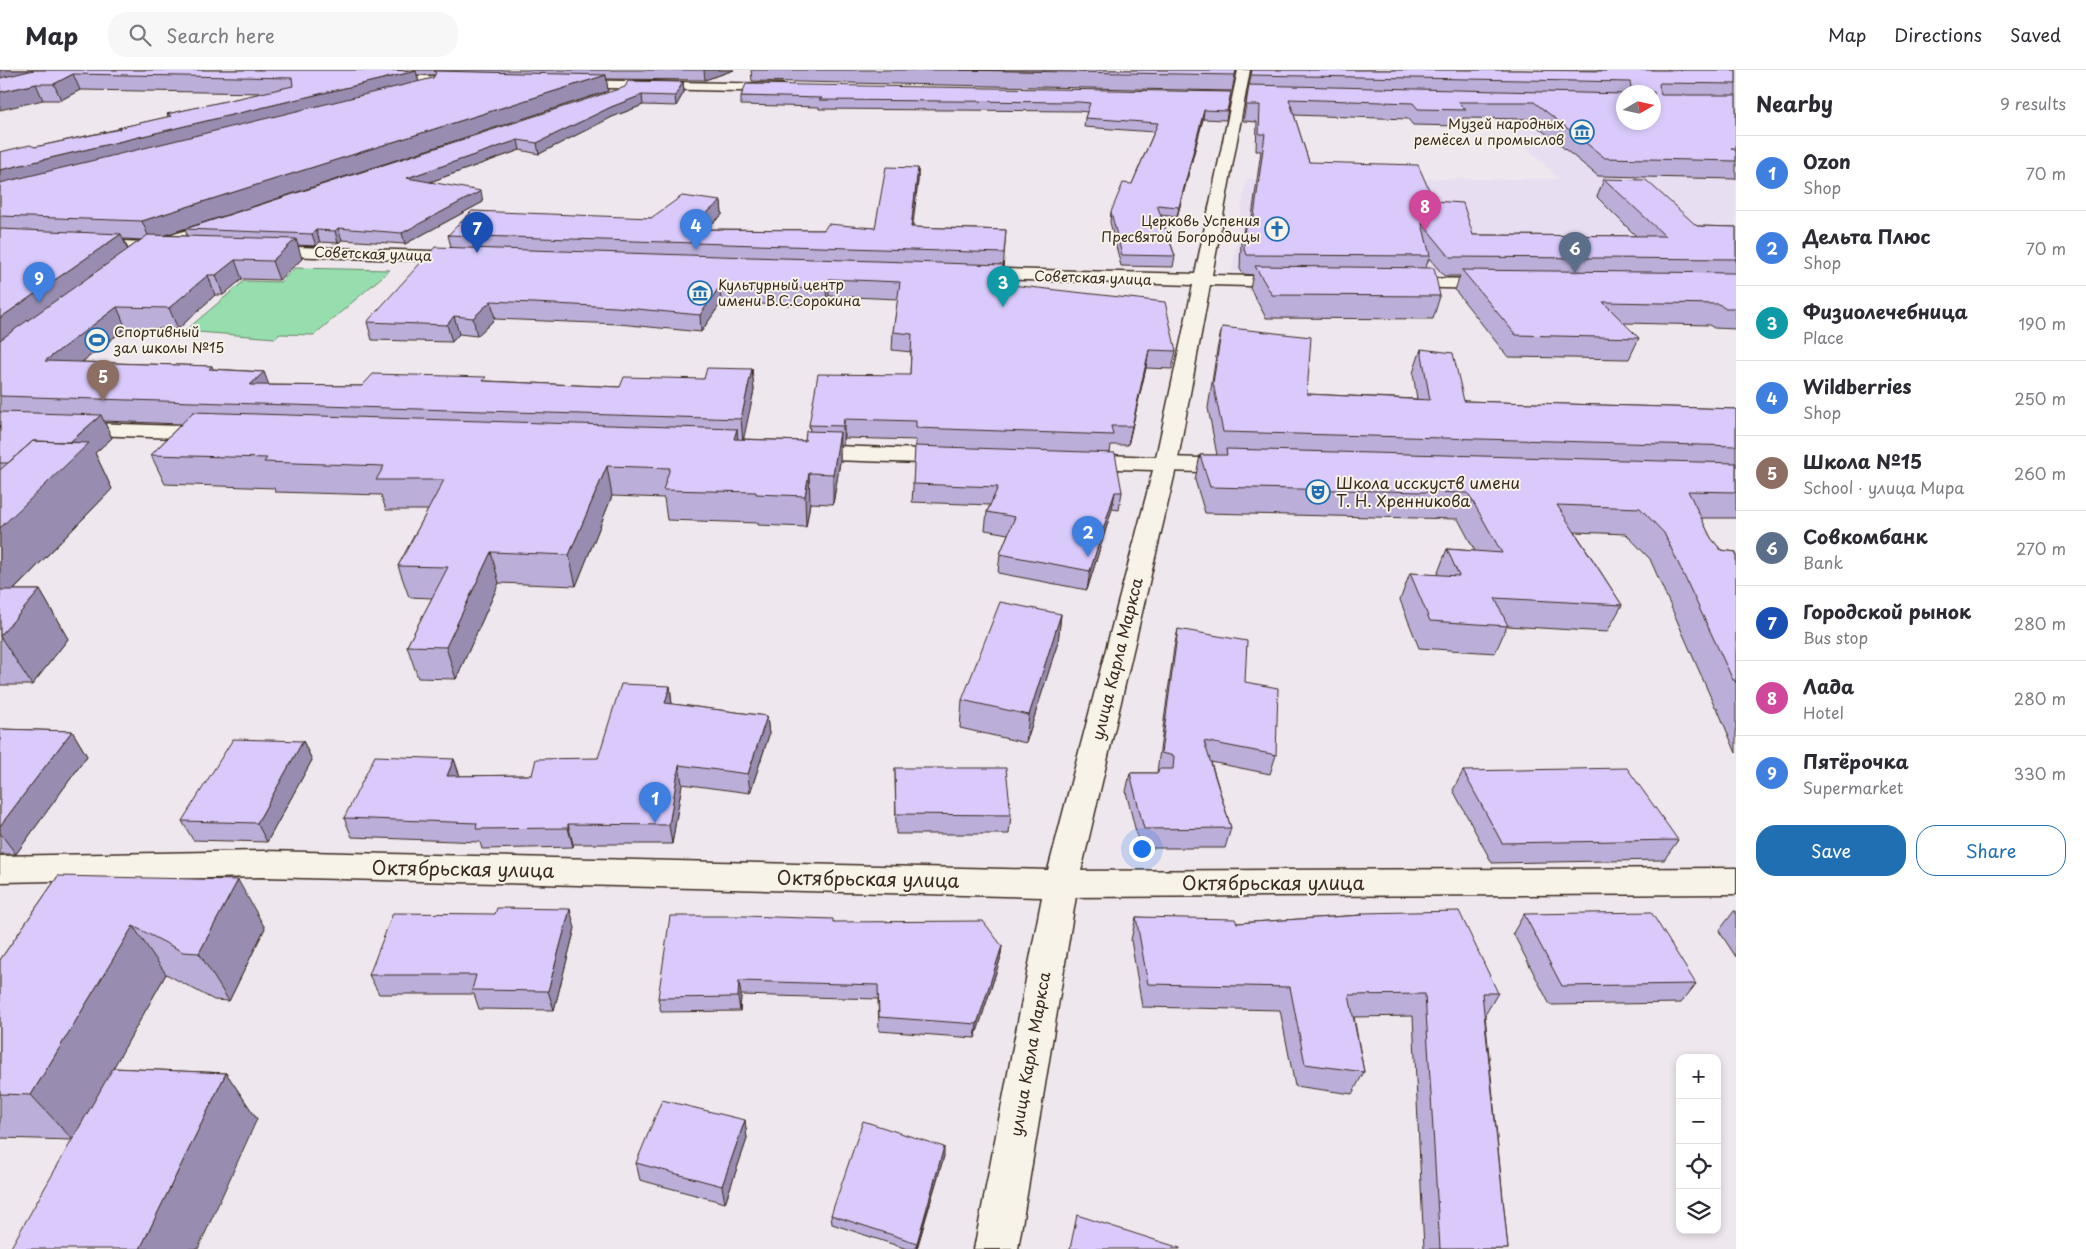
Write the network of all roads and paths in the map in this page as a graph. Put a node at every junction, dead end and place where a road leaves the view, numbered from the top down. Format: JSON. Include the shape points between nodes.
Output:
{"nodes":[{"id":1,"x":1244,"y":70,"type":"edge"},
{"id":2,"x":368,"y":79,"type":"edge"},
{"id":3,"x":554,"y":84,"type":"edge"},
{"id":4,"x":640,"y":86,"type":"junction"},
{"id":5,"x":790,"y":88,"type":"edge"},
{"id":6,"x":420,"y":92,"type":"edge"},
{"id":7,"x":602,"y":99,"type":"edge"},
{"id":8,"x":236,"y":219,"type":"edge"},
{"id":9,"x":75,"y":244,"type":"edge"},
{"id":10,"x":151,"y":247,"type":"junction"},
{"id":11,"x":199,"y":249,"type":"edge"},
{"id":12,"x":247,"y":250,"type":"edge"},
{"id":13,"x":477,"y":258,"type":"edge"},
{"id":14,"x":125,"y":266,"type":"edge"},
{"id":15,"x":945,"y":273,"type":"edge"},
{"id":16,"x":1202,"y":281,"type":"junction"},
{"id":17,"x":1301,"y":282,"type":"edge"},
{"id":18,"x":1380,"y":283,"type":"edge"},
{"id":19,"x":1509,"y":284,"type":"edge"},
{"id":20,"x":0,"y":426,"type":"edge"},
{"id":21,"x":230,"y":433,"type":"edge"},
{"id":22,"x":781,"y":451,"type":"edge"},
{"id":23,"x":968,"y":457,"type":"edge"},
{"id":24,"x":1057,"y":460,"type":"edge"},
{"id":25,"x":1166,"y":464,"type":"junction"},
{"id":26,"x":1254,"y":466,"type":"edge"},
{"id":27,"x":0,"y":869,"type":"edge"},
{"id":28,"x":1736,"y":881,"type":"edge"},
{"id":29,"x":1061,"y":884,"type":"junction"},
{"id":30,"x":996,"y":1249,"type":"edge"}],
"edges":[{"from":1,"to":16,"type":"street","name":"улица Карла Маркса"},
{"from":2,"to":6,"type":"street","via":[[473,80]]},
{"from":3,"to":4,"type":"street"},
{"from":4,"to":5,"type":"street"},
{"from":4,"to":7,"type":"street"},
{"from":8,"to":10,"type":"street"},
{"from":9,"to":10,"type":"street"},
{"from":10,"to":11,"type":"street"},
{"from":10,"to":14,"type":"street"},
{"from":12,"to":13,"type":"street","name":"Советская улица"},
{"from":15,"to":16,"type":"street","name":"Советская улица"},
{"from":16,"to":17,"type":"street","name":"Советская улица"},
{"from":16,"to":25,"type":"street","name":"улица Карла Маркса"},
{"from":18,"to":19,"type":"street"},
{"from":20,"to":21,"type":"street"},
{"from":22,"to":23,"type":"street"},
{"from":24,"to":25,"type":"street"},
{"from":25,"to":26,"type":"street"},
{"from":25,"to":29,"type":"street","name":"улица Карла Маркса"},
{"from":27,"to":29,"type":"street","name":"Октябрьская улица","via":[[265,864]]},
{"from":28,"to":29,"type":"street","name":"Октябрьская улица"},
{"from":29,"to":30,"type":"street","name":"улица Карла Маркса"}]}
